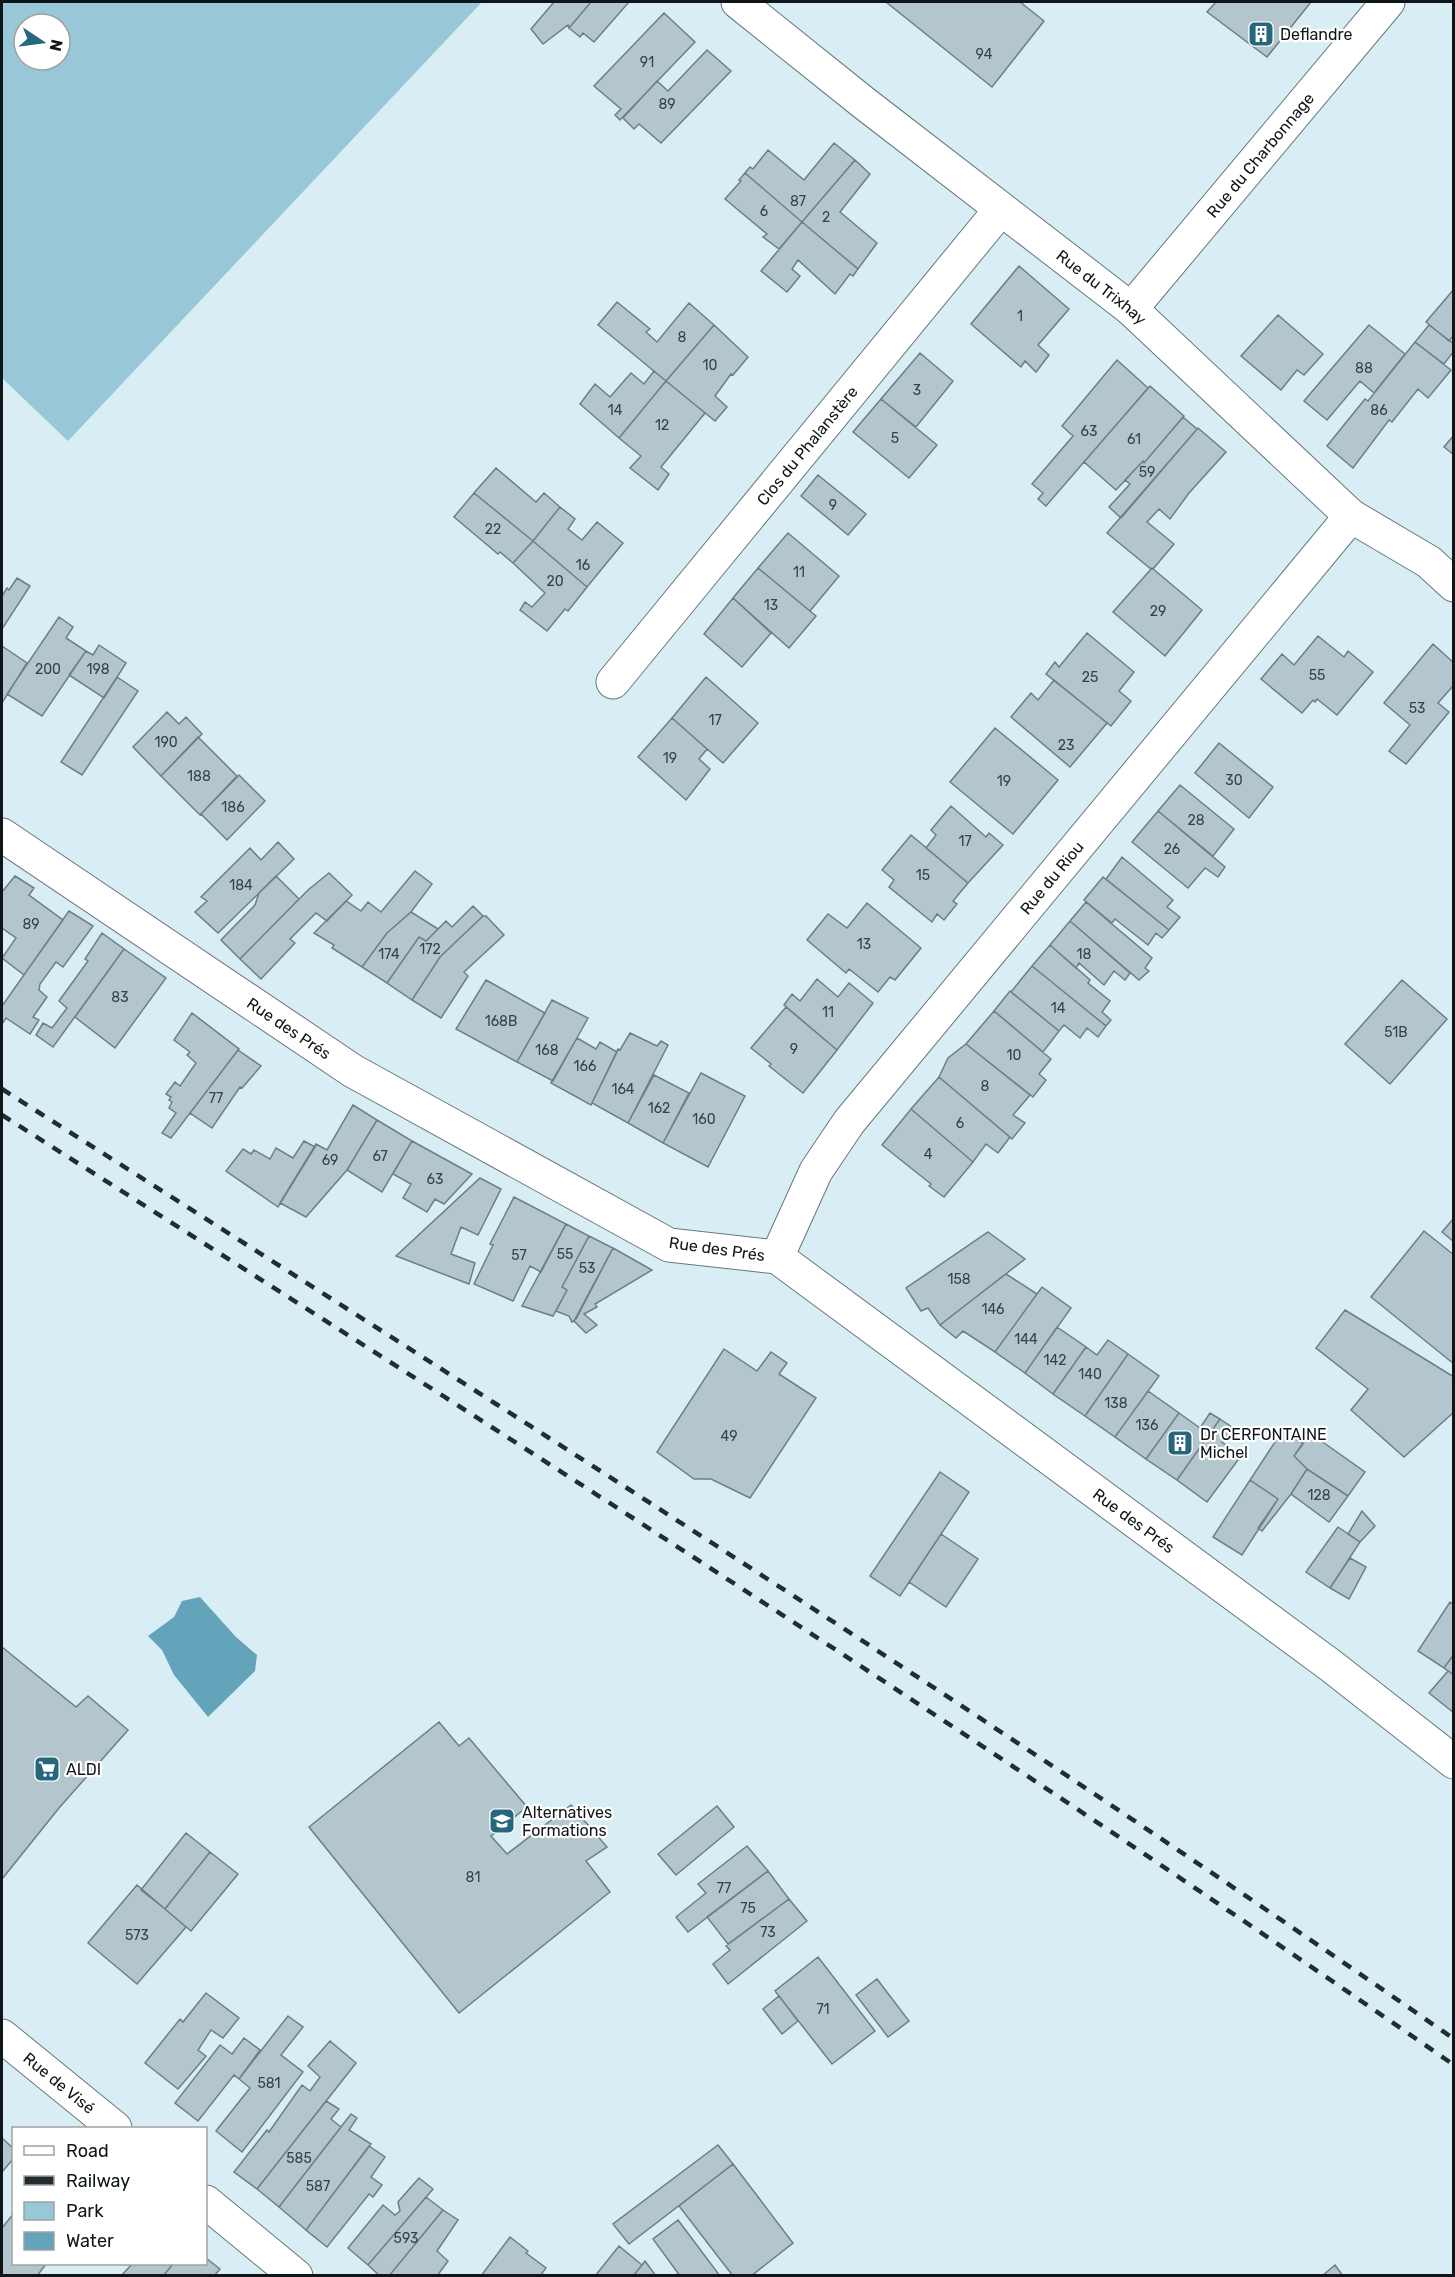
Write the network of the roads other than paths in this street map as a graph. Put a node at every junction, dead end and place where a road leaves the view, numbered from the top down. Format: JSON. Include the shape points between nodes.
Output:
{"nodes":[{"id":1,"x":738,"y":2,"type":"edge"},
{"id":2,"x":1388,"y":2,"type":"edge"},
{"id":3,"x":1001,"y":209,"type":"junction"},
{"id":4,"x":1131,"y":309,"type":"junction"},
{"id":5,"x":1351,"y":516,"type":"junction"},
{"id":6,"x":1454,"y":585,"type":"edge"},
{"id":7,"x":613,"y":682,"type":"dead end"},
{"id":8,"x":2,"y":835,"type":"edge"},
{"id":9,"x":777,"y":1257,"type":"junction"},
{"id":10,"x":1454,"y":1761,"type":"edge"},
{"id":11,"x":2,"y":2036,"type":"edge"},
{"id":12,"x":114,"y":2127,"type":"edge"},
{"id":13,"x":207,"y":2203,"type":"edge"},
{"id":14,"x":296,"y":2276,"type":"edge"}],
"edges":[{"from":1,"to":3,"type":"street","name":"Rue du Trixhay"},
{"from":2,"to":4,"type":"street","name":"Rue du Charbonnage"},
{"from":3,"to":4,"type":"street","name":"Rue du Trixhay"},
{"from":3,"to":7,"type":"street","name":"Clos du Phalanstère"},
{"from":4,"to":5,"type":"street","name":"Rue du Trixhay"},
{"from":5,"to":6,"type":"street","name":"Rue du Trixhay","via":[[1429,562]]},
{"from":5,"to":9,"type":"street","name":"Rue du Riou","via":[[849,1122],[816,1171]]},
{"from":8,"to":9,"type":"street","name":"Rue des Prés","via":[[353,1071],[669,1245]]},
{"from":9,"to":10,"type":"street","name":"Rue des Prés"},
{"from":11,"to":12,"type":"street","name":"Rue de Visé"},
{"from":13,"to":14,"type":"street"}]}
